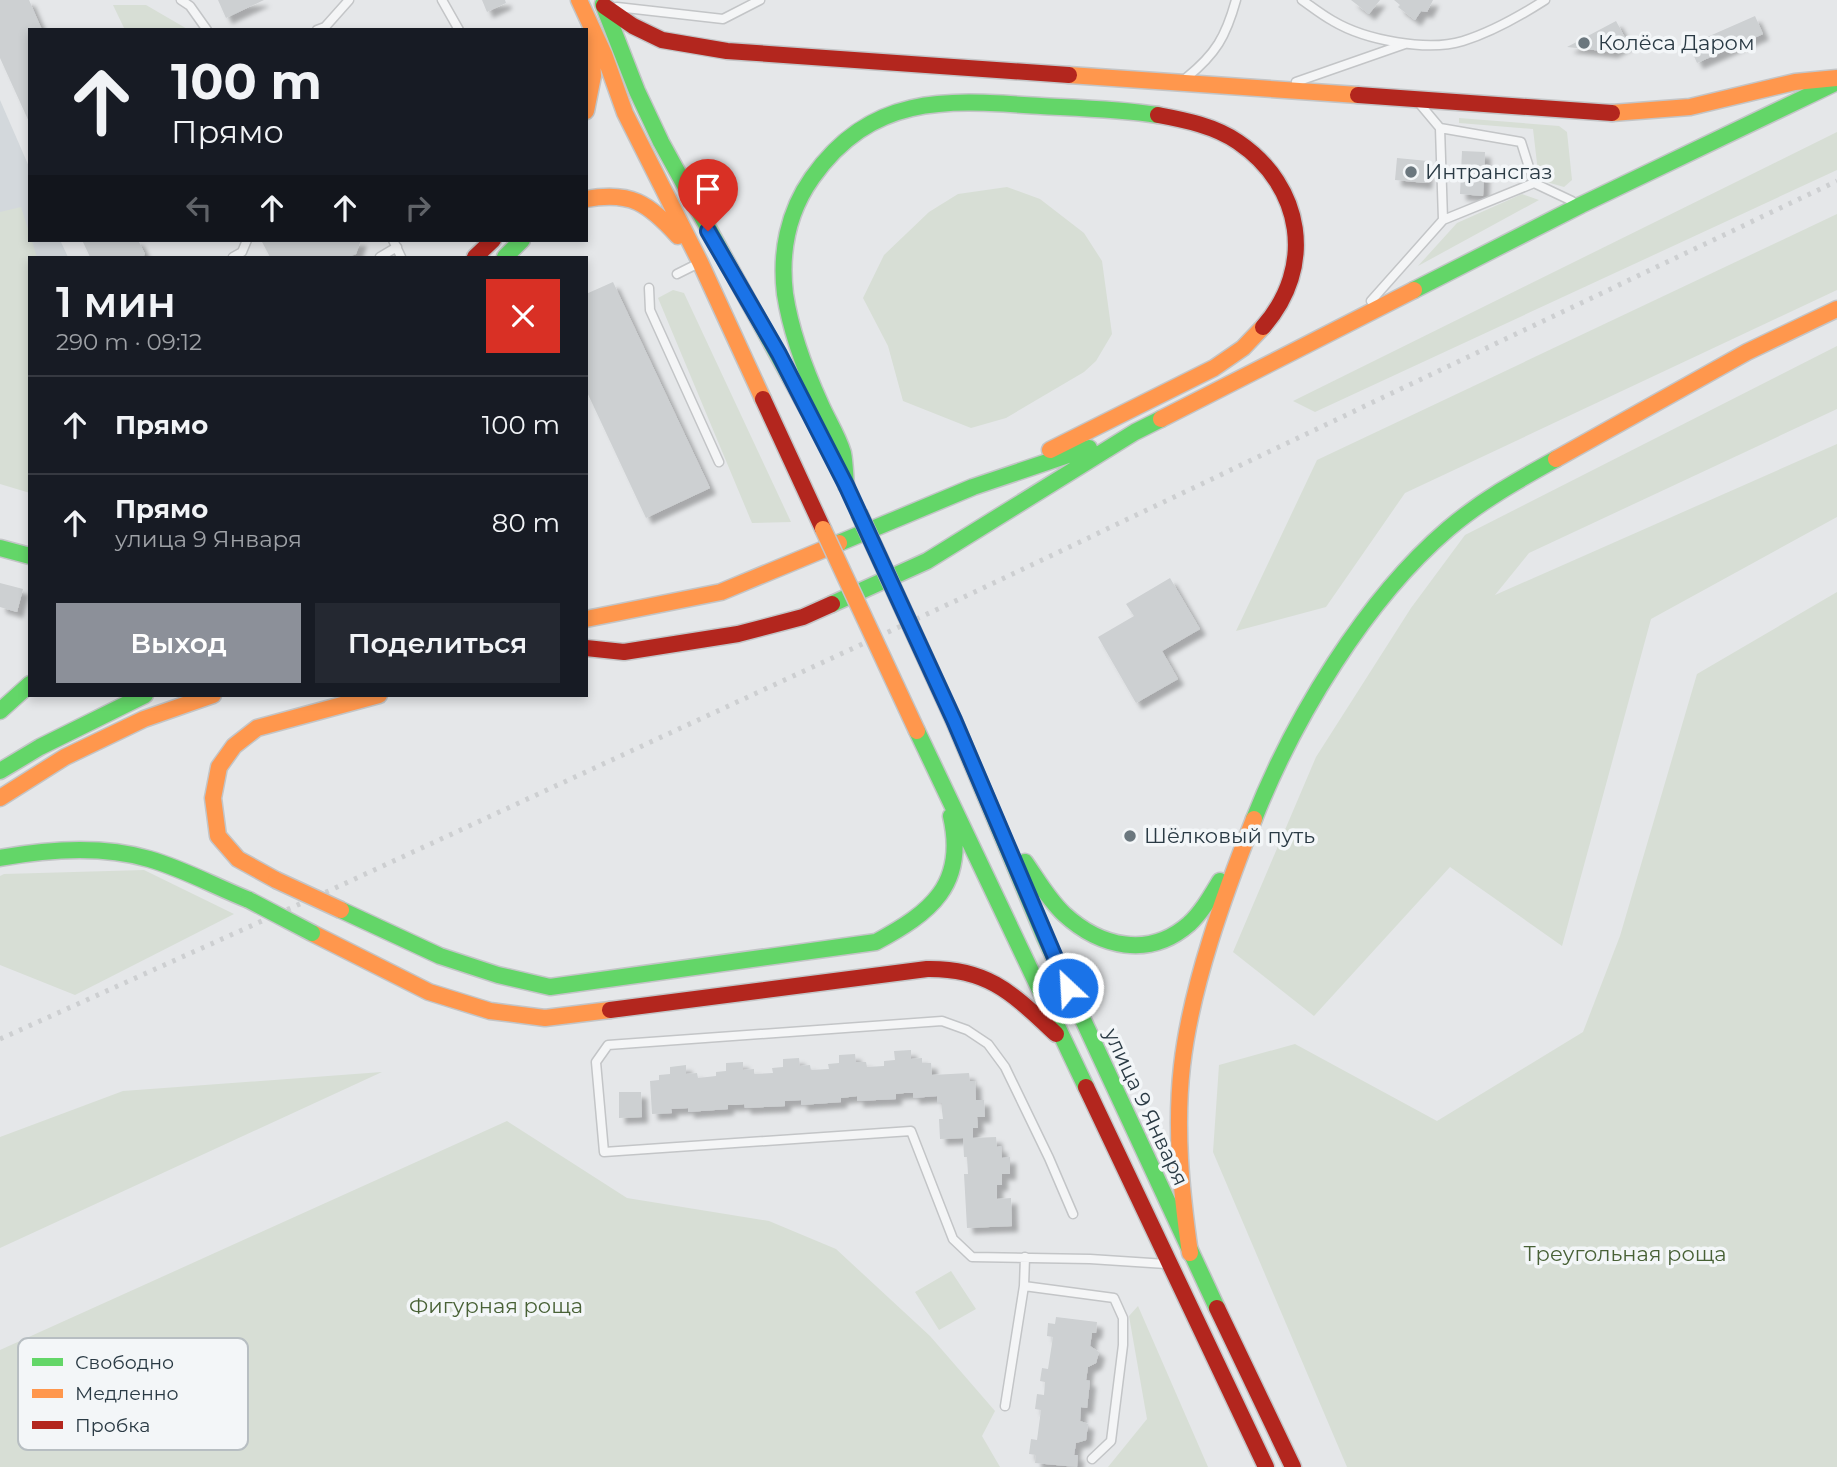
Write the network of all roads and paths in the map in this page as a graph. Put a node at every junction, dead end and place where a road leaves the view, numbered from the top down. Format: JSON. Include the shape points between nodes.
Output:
{"nodes":[{"id":1,"x":181,"y":0,"type":"edge"},
{"id":2,"x":349,"y":0,"type":"edge"},
{"id":3,"x":442,"y":0,"type":"edge"},
{"id":4,"x":760,"y":0,"type":"edge"},
{"id":5,"x":1236,"y":0,"type":"edge"},
{"id":6,"x":1302,"y":0,"type":"edge"},
{"id":7,"x":1545,"y":0,"type":"edge"},
{"id":8,"x":603,"y":3,"type":"edge"},
{"id":9,"x":581,"y":5,"type":"edge"},
{"id":10,"x":205,"y":28,"type":"edge"},
{"id":11,"x":324,"y":28,"type":"edge"},
{"id":12,"x":458,"y":28,"type":"edge"},
{"id":13,"x":588,"y":28,"type":"edge"},
{"id":14,"x":588,"y":29,"type":"edge"},
{"id":15,"x":1405,"y":44,"type":"junction"},
{"id":16,"x":1837,"y":80,"type":"edge"},
{"id":17,"x":1180,"y":83,"type":"junction"},
{"id":18,"x":1275,"y":90,"type":"junction"},
{"id":19,"x":1416,"y":101,"type":"junction"},
{"id":20,"x":588,"y":104,"type":"edge"},
{"id":21,"x":1440,"y":128,"type":"junction"},
{"id":22,"x":1534,"y":183,"type":"junction"},
{"id":23,"x":588,"y":199,"type":"edge"},
{"id":24,"x":1581,"y":205,"type":"junction"},
{"id":25,"x":1443,"y":220,"type":"junction"},
{"id":26,"x":246,"y":242,"type":"edge"},
{"id":27,"x":491,"y":242,"type":"edge"},
{"id":28,"x":520,"y":242,"type":"edge"},
{"id":29,"x":395,"y":243,"type":"edge"},
{"id":30,"x":235,"y":256,"type":"edge"},
{"id":31,"x":381,"y":256,"type":"edge"},
{"id":32,"x":476,"y":256,"type":"edge"},
{"id":33,"x":506,"y":256,"type":"edge"},
{"id":34,"x":700,"y":262,"type":"junction"},
{"id":35,"x":677,"y":274,"type":"dead end"},
{"id":36,"x":649,"y":288,"type":"dead end"},
{"id":37,"x":1837,"y":309,"type":"edge"},
{"id":38,"x":1351,"y":323,"type":"junction"},
{"id":39,"x":1135,"y":432,"type":"junction"},
{"id":40,"x":719,"y":463,"type":"dead end"},
{"id":41,"x":846,"y":485,"type":"junction"},
{"id":42,"x":973,"y":487,"type":"junction"},
{"id":43,"x":0,"y":548,"type":"edge"},
{"id":44,"x":28,"y":555,"type":"edge"},
{"id":45,"x":588,"y":619,"type":"edge"},
{"id":46,"x":588,"y":648,"type":"edge"},
{"id":47,"x":624,"y":652,"type":"junction"},
{"id":48,"x":588,"y":660,"type":"edge"},
{"id":49,"x":28,"y":686,"type":"edge"},
{"id":50,"x":141,"y":697,"type":"edge"},
{"id":51,"x":207,"y":697,"type":"edge"},
{"id":52,"x":372,"y":697,"type":"edge"},
{"id":53,"x":0,"y":711,"type":"edge"},
{"id":54,"x":0,"y":771,"type":"edge"},
{"id":55,"x":944,"y":786,"type":"junction"},
{"id":56,"x":0,"y":798,"type":"edge"},
{"id":57,"x":1256,"y":809,"type":"junction"},
{"id":58,"x":995,"y":814,"type":"junction"},
{"id":59,"x":0,"y":858,"type":"edge"},
{"id":60,"x":1066,"y":1043,"type":"junction"},
{"id":61,"x":1073,"y":1214,"type":"dead end"},
{"id":62,"x":1190,"y":1253,"type":"junction"},
{"id":63,"x":1026,"y":1257,"type":"junction"},
{"id":64,"x":1168,"y":1264,"type":"junction"},
{"id":65,"x":1024,"y":1286,"type":"junction"},
{"id":66,"x":1005,"y":1406,"type":"dead end"},
{"id":67,"x":1092,"y":1459,"type":"dead end"},
{"id":68,"x":1266,"y":1467,"type":"edge"},
{"id":69,"x":1293,"y":1467,"type":"edge"}],
"edges":[{"from":1,"to":10,"type":"lane"},
{"from":2,"to":11,"type":"lane"},
{"from":3,"to":12,"type":"lane"},
{"from":4,"to":8,"type":"lane","via":[[723,19]]},
{"from":5,"to":17,"type":"lane","via":[[1225,37]]},
{"from":6,"to":15,"type":"lane","via":[[1334,22]]},
{"from":7,"to":15,"type":"lane","via":[[1464,41]]},
{"from":8,"to":17,"type":"main road","via":[[662,40],[727,51]]},
{"from":8,"to":41,"type":"main road","via":[[642,102]]},
{"from":9,"to":13,"type":"main road"},
{"from":9,"to":34,"type":"main road","via":[[625,113]]},
{"from":14,"to":20,"type":"main road","via":[[594,50]]},
{"from":15,"to":18,"type":"lane"},
{"from":16,"to":19,"type":"main road","via":[[1795,82],[1690,107],[1616,113]]},
{"from":16,"to":24,"type":"main road"},
{"from":17,"to":18,"type":"main road"},
{"from":18,"to":19,"type":"main road"},
{"from":19,"to":21,"type":"lane"},
{"from":21,"to":22,"type":"lane","via":[[1521,142]]},
{"from":21,"to":25,"type":"lane"},
{"from":22,"to":24,"type":"lane"},
{"from":22,"to":25,"type":"lane"},
{"from":23,"to":34,"type":"main road","via":[[612,194],[647,203]]},
{"from":24,"to":38,"type":"main road"},
{"from":25,"to":38,"type":"lane"},
{"from":26,"to":30,"type":"lane","via":[[243,252]]},
{"from":27,"to":32,"type":"main road"},
{"from":28,"to":33,"type":"main road"},
{"from":29,"to":31,"type":"lane"},
{"from":34,"to":35,"type":"lane"},
{"from":34,"to":55,"type":"main road","bridge":true},
{"from":36,"to":40,"type":"lane","via":[[650,310]]},
{"from":37,"to":57,"type":"main road","via":[[1746,353],[1539,467],[1452,526],[1421,553],[1370,612],[1328,671],[1276,763]]},
{"from":38,"to":39,"type":"main road"},
{"from":39,"to":42,"type":"main road"},
{"from":39,"to":47,"type":"main road","via":[[928,561],[803,617],[738,634]]},
{"from":41,"to":42,"type":"main road","via":[[842,453],[791,330],[785,265],[790,221],[804,191],[849,139],[884,117],[915,106],[987,103],[1171,117],[1237,141],[1269,168],[1287,193],[1295,224],[1297,254],[1292,280],[1262,328],[1211,372]]},
{"from":41,"to":58,"type":"main road","name":"улица 9 Января","bridge":true},
{"from":42,"to":45,"type":"main road","via":[[721,592]]},
{"from":43,"to":44,"type":"main road"},
{"from":46,"to":47,"type":"main road"},
{"from":47,"to":48,"type":"main road"},
{"from":49,"to":53,"type":"main road"},
{"from":50,"to":54,"type":"main road"},
{"from":51,"to":56,"type":"main road","via":[[144,719],[65,757]]},
{"from":52,"to":55,"type":"main road","bridge":true,"via":[[257,728],[234,746],[219,767],[213,798],[218,836],[237,859],[440,956],[550,987],[876,942],[933,906],[950,879],[956,835]]},
{"from":55,"to":60,"type":"main road"},
{"from":57,"to":58,"type":"main road","via":[[1203,911],[1182,932],[1142,946],[1100,939],[1062,912]]},
{"from":57,"to":62,"type":"main road","via":[[1200,978],[1182,1068],[1181,1195]]},
{"from":58,"to":62,"type":"main road","name":"улица 9 Января","via":[[1045,938]]},
{"from":59,"to":60,"type":"main road","bridge":true,"via":[[90,850],[147,859],[249,901],[429,992],[490,1011],[545,1018],[927,969],[960,970],[988,979]]},
{"from":60,"to":64,"type":"main road"},
{"from":61,"to":63,"type":"lane","via":[[1005,1067],[988,1044],[942,1021],[608,1045],[596,1062],[604,1152],[911,1131],[953,1239],[972,1257]]},
{"from":62,"to":69,"type":"main road","name":"улица 9 Января"},
{"from":63,"to":64,"type":"lane"},
{"from":63,"to":65,"type":"lane"},
{"from":64,"to":68,"type":"main road"},
{"from":65,"to":66,"type":"lane"},
{"from":65,"to":67,"type":"lane","via":[[1114,1298],[1123,1318],[1111,1441]]}]}
